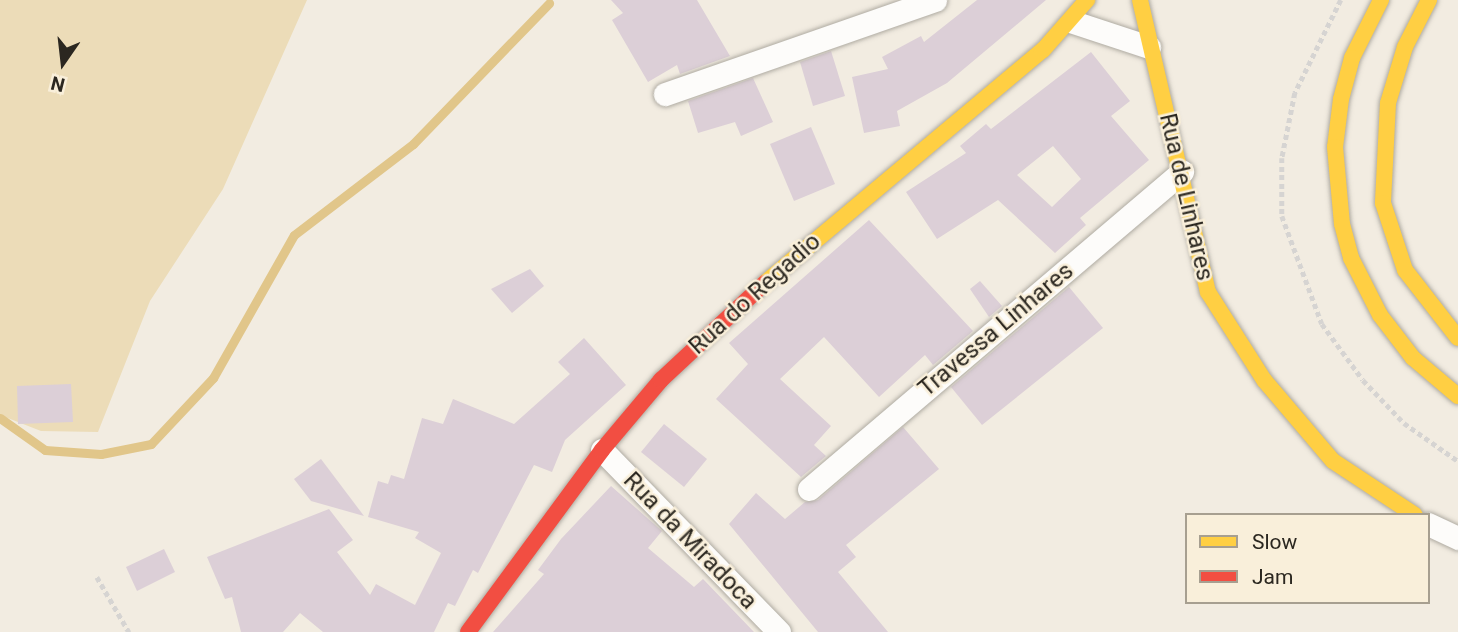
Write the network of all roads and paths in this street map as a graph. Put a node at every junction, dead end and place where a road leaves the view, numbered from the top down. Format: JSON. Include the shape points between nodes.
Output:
{"nodes":[{"id":1,"x":934,"y":0,"type":"edge"},
{"id":2,"x":1087,"y":0,"type":"edge"},
{"id":3,"x":1140,"y":0,"type":"edge"},
{"id":4,"x":1381,"y":0,"type":"edge"},
{"id":5,"x":1429,"y":0,"type":"edge"},
{"id":6,"x":1073,"y":22,"type":"junction"},
{"id":7,"x":1149,"y":47,"type":"junction"},
{"id":8,"x":665,"y":94,"type":"dead end"},
{"id":9,"x":1182,"y":171,"type":"junction"},
{"id":10,"x":1458,"y":338,"type":"edge"},
{"id":11,"x":1458,"y":397,"type":"edge"},
{"id":12,"x":601,"y":450,"type":"junction"},
{"id":13,"x":809,"y":489,"type":"dead end"},
{"id":14,"x":1412,"y":513,"type":"edge"},
{"id":15,"x":1430,"y":525,"type":"edge"},
{"id":16,"x":1458,"y":538,"type":"edge"},
{"id":17,"x":97,"y":578,"type":"dead end"},
{"id":18,"x":130,"y":632,"type":"edge"},
{"id":19,"x":468,"y":632,"type":"edge"},
{"id":20,"x":779,"y":632,"type":"edge"}],
"edges":[{"from":1,"to":8,"type":"street"},
{"from":2,"to":6,"type":"main road","name":"Rua do Regadio"},
{"from":3,"to":7,"type":"main road","name":"Rua de Linhares"},
{"from":4,"to":11,"type":"main road","via":[[1352,58],[1341,99],[1335,146],[1342,223],[1351,258],[1380,314],[1413,358]]},
{"from":5,"to":10,"type":"main road","via":[[1405,47],[1388,103],[1383,203],[1405,270]]},
{"from":6,"to":7,"type":"street"},
{"from":6,"to":12,"type":"main road","name":"Rua do Regadio","via":[[778,271],[661,380]]},
{"from":7,"to":9,"type":"main road","name":"Rua de Linhares"},
{"from":9,"to":13,"type":"street","name":"Travessa Linhares"},
{"from":9,"to":14,"type":"main road","name":"Rua de Linhares","via":[[1208,292],[1264,380],[1333,461]]},
{"from":12,"to":19,"type":"main road","name":"Rua do Regadio"},
{"from":12,"to":20,"type":"street","name":"Rua da Miradoca"},
{"from":15,"to":16,"type":"street"},
{"from":17,"to":18,"type":"path"}]}
